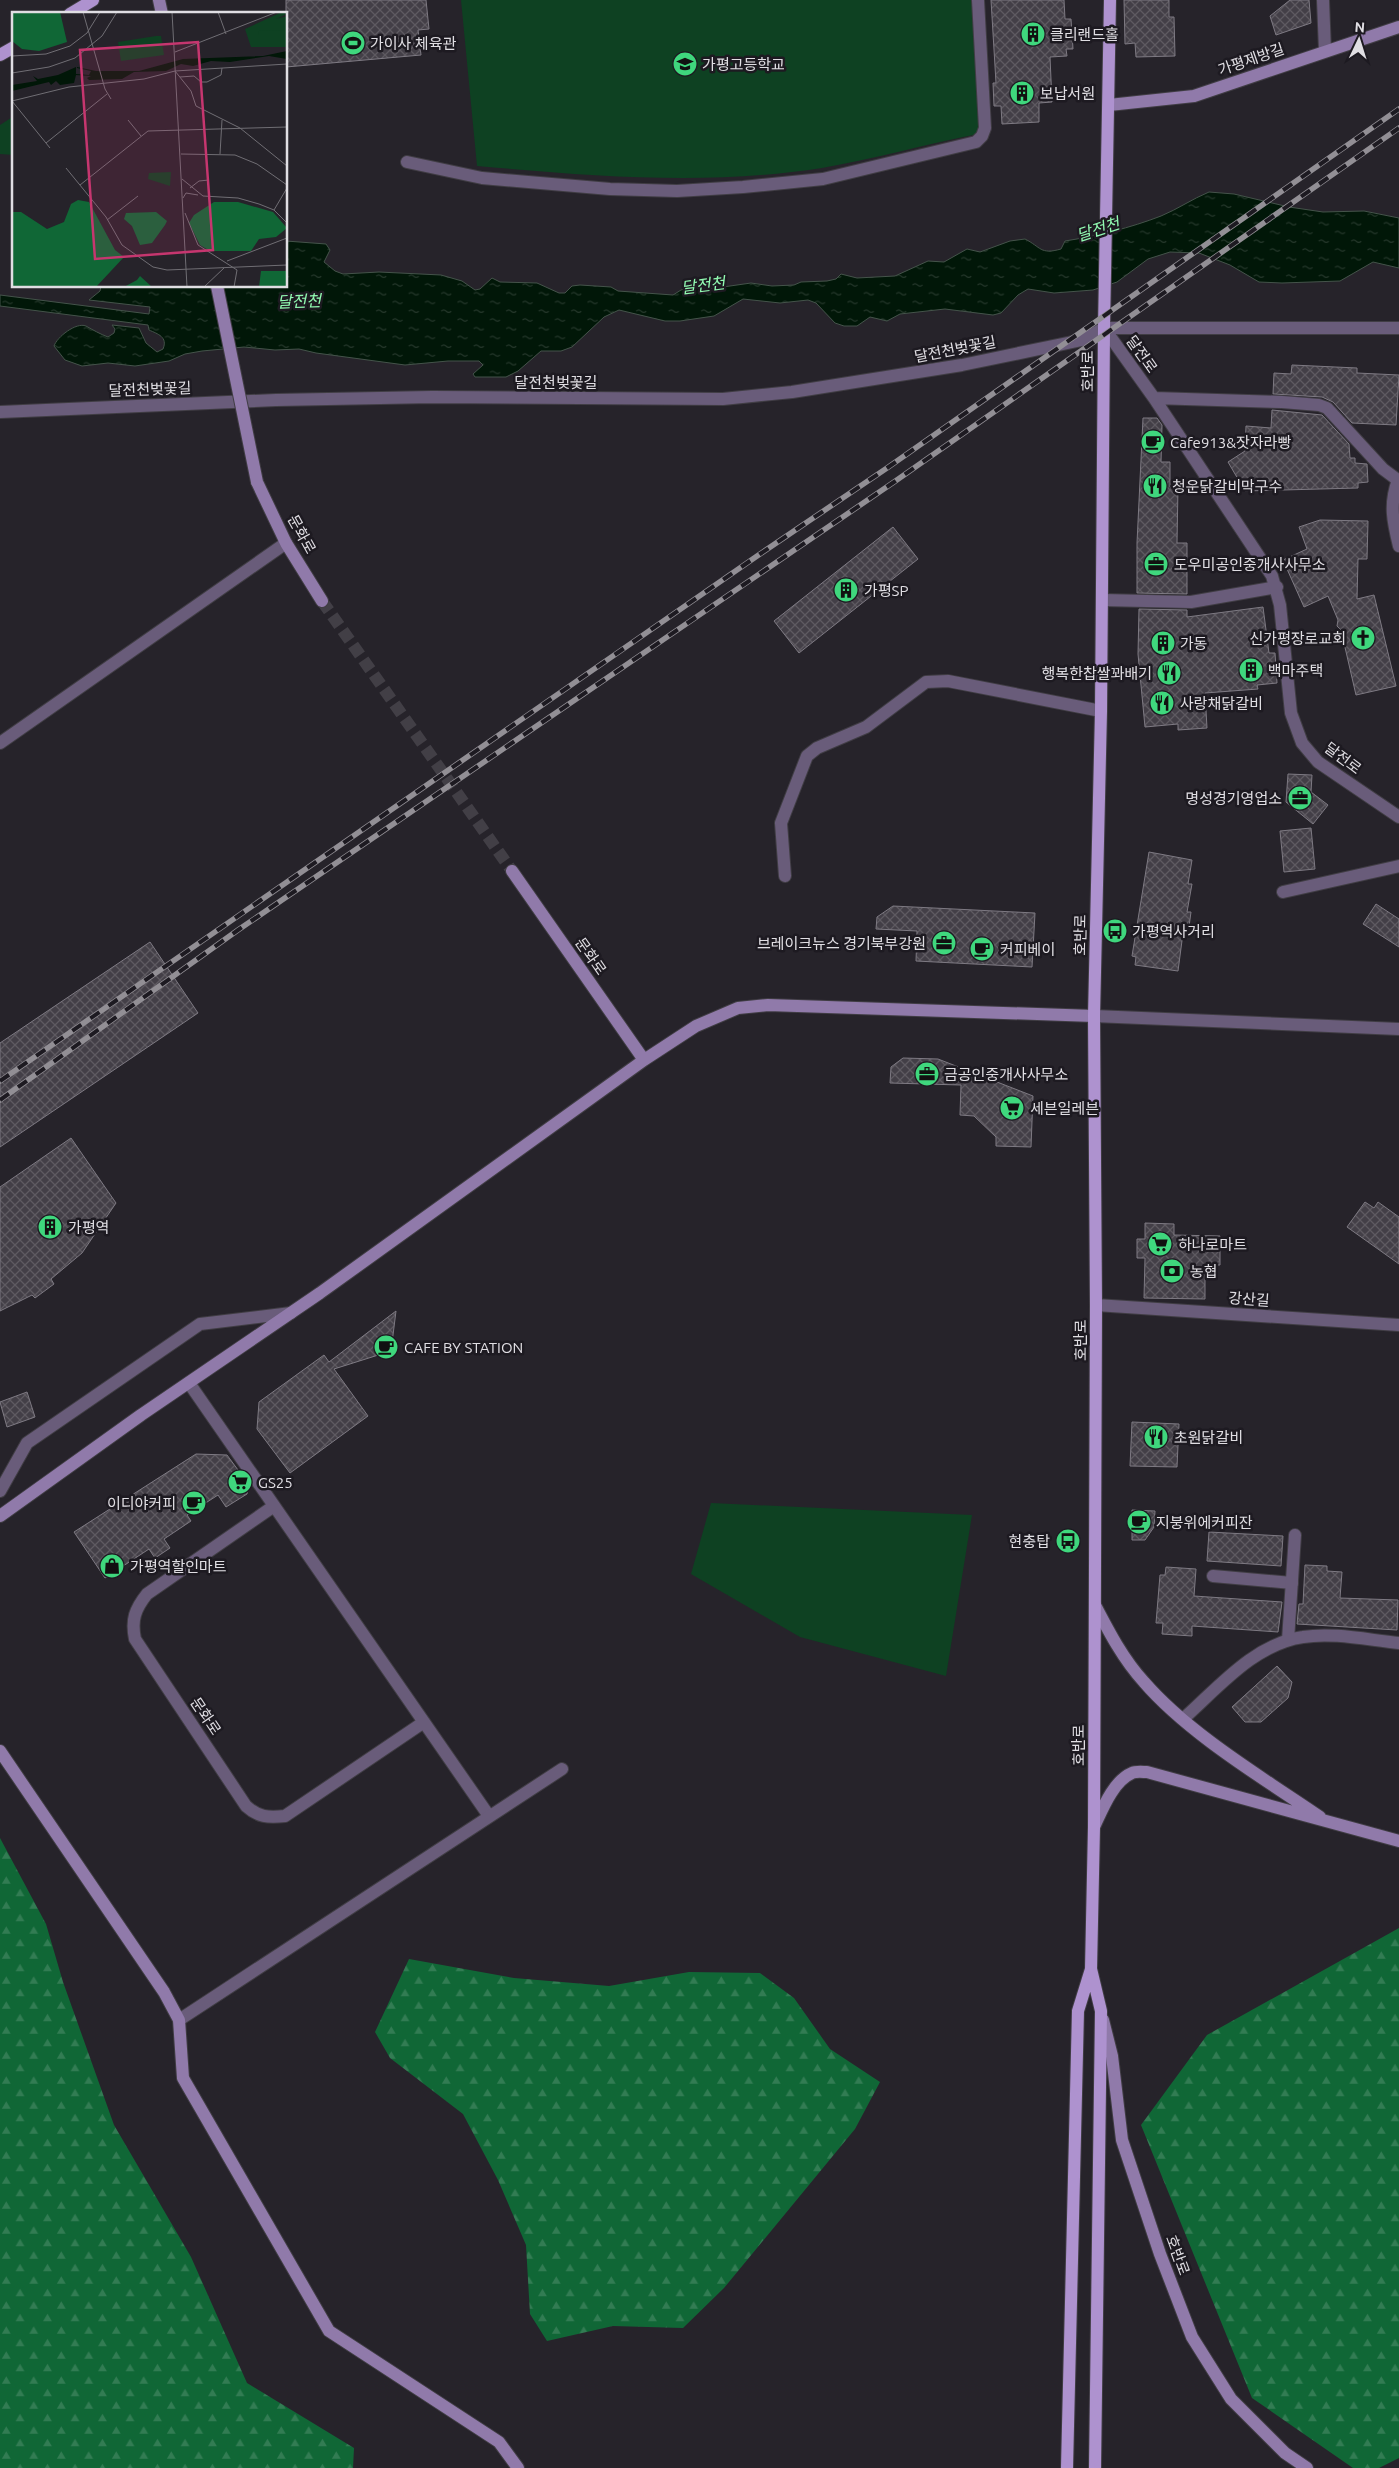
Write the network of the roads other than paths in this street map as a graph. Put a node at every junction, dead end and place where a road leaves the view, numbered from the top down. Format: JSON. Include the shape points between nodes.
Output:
{"nodes":[{"id":1,"x":94,"y":0,"type":"edge"},
{"id":2,"x":978,"y":0,"type":"edge"},
{"id":3,"x":1110,"y":0,"type":"edge"},
{"id":4,"x":1323,"y":0,"type":"edge"},
{"id":5,"x":73,"y":12,"type":"edge"},
{"id":6,"x":1399,"y":27,"type":"edge"},
{"id":7,"x":12,"y":48,"type":"edge"},
{"id":8,"x":1326,"y":51,"type":"junction"},
{"id":9,"x":0,"y":55,"type":"edge"},
{"id":10,"x":1109,"y":105,"type":"junction"},
{"id":11,"x":407,"y":162,"type":"dead end"},
{"id":12,"x":217,"y":288,"type":"edge"},
{"id":13,"x":1104,"y":328,"type":"junction"},
{"id":14,"x":1399,"y":328,"type":"edge"},
{"id":15,"x":1154,"y":398,"type":"junction"},
{"id":16,"x":0,"y":412,"type":"edge"},
{"id":17,"x":1399,"y":480,"type":"edge"},
{"id":18,"x":286,"y":543,"type":"junction"},
{"id":19,"x":1399,"y":546,"type":"edge"},
{"id":20,"x":1277,"y":587,"type":"junction"},
{"id":21,"x":1102,"y":600,"type":"junction"},
{"id":22,"x":322,"y":601,"type":"tunnel mouth"},
{"id":23,"x":1101,"y":710,"type":"junction"},
{"id":24,"x":0,"y":743,"type":"edge"},
{"id":25,"x":1399,"y":817,"type":"edge"},
{"id":26,"x":1399,"y":866,"type":"edge"},
{"id":27,"x":512,"y":871,"type":"tunnel mouth"},
{"id":28,"x":785,"y":876,"type":"dead end"},
{"id":29,"x":1283,"y":892,"type":"dead end"},
{"id":30,"x":1094,"y":1016,"type":"junction"},
{"id":31,"x":1399,"y":1029,"type":"edge"},
{"id":32,"x":644,"y":1060,"type":"junction"},
{"id":33,"x":1096,"y":1306,"type":"junction"},
{"id":34,"x":291,"y":1313,"type":"junction"},
{"id":35,"x":1399,"y":1325,"type":"edge"},
{"id":36,"x":189,"y":1384,"type":"junction"},
{"id":37,"x":0,"y":1491,"type":"edge"},
{"id":38,"x":274,"y":1506,"type":"junction"},
{"id":39,"x":0,"y":1516,"type":"edge"},
{"id":40,"x":1295,"y":1535,"type":"dead end"},
{"id":41,"x":1212,"y":1576,"type":"dead end"},
{"id":42,"x":1292,"y":1582,"type":"junction"},
{"id":43,"x":1095,"y":1605,"type":"junction"},
{"id":44,"x":1288,"y":1640,"type":"junction"},
{"id":45,"x":1399,"y":1643,"type":"edge"},
{"id":46,"x":1183,"y":1718,"type":"junction"},
{"id":47,"x":424,"y":1722,"type":"junction"},
{"id":48,"x":0,"y":1751,"type":"edge"},
{"id":49,"x":562,"y":1769,"type":"dead end"},
{"id":50,"x":489,"y":1816,"type":"junction"},
{"id":51,"x":1328,"y":1823,"type":"junction"},
{"id":52,"x":1094,"y":1827,"type":"junction"},
{"id":53,"x":1399,"y":1841,"type":"edge"},
{"id":54,"x":1091,"y":1969,"type":"junction"},
{"id":55,"x":1101,"y":2011,"type":"junction"},
{"id":56,"x":179,"y":2020,"type":"junction"},
{"id":57,"x":518,"y":2468,"type":"edge"},
{"id":58,"x":1067,"y":2468,"type":"edge"},
{"id":59,"x":1095,"y":2468,"type":"edge"},
{"id":60,"x":1307,"y":2468,"type":"edge"}],
"edges":[{"from":1,"to":5,"type":"main road"},
{"from":2,"to":11,"type":"street","via":[[985,128],[976,142],[823,179],[677,191],[482,178]]},
{"from":3,"to":10,"type":"main road"},
{"from":4,"to":8,"type":"street"},
{"from":6,"to":8,"type":"street","name":"가평제방길"},
{"from":7,"to":9,"type":"main road"},
{"from":8,"to":10,"type":"street","name":"가평제방길","via":[[1194,96]]},
{"from":10,"to":13,"type":"main road","name":"호반로"},
{"from":12,"to":18,"type":"street","name":"문화로","bridge":true,"via":[[257,482]]},
{"from":13,"to":14,"type":"street"},
{"from":13,"to":15,"type":"street","name":"달전로"},
{"from":13,"to":16,"type":"street","name":"달전천벚꽃길","via":[[1082,340],[962,364],[792,392],[723,399],[432,397]]},
{"from":13,"to":21,"type":"main road","name":"호반로"},
{"from":15,"to":17,"type":"street","via":[[1319,405],[1327,408],[1383,469]]},
{"from":15,"to":20,"type":"street","name":"달전로"},
{"from":17,"to":19,"type":"street","via":[[1391,513]]},
{"from":18,"to":22,"type":"street","name":"문화로"},
{"from":18,"to":24,"type":"street"},
{"from":20,"to":21,"type":"street","via":[[1191,602]]},
{"from":20,"to":25,"type":"street","name":"달전로","via":[[1291,713],[1302,743],[1318,762]]},
{"from":21,"to":23,"type":"main road","name":"호반로"},
{"from":23,"to":28,"type":"street","via":[[948,681],[926,682],[866,727],[817,748],[807,756],[781,823]]},
{"from":23,"to":30,"type":"main road","name":"호반로"},
{"from":26,"to":29,"type":"street"},
{"from":27,"to":32,"type":"street","name":"문화로"},
{"from":30,"to":31,"type":"street"},
{"from":30,"to":32,"type":"street","via":[[768,1005],[738,1008],[696,1026]]},
{"from":30,"to":33,"type":"main road","name":"호반로"},
{"from":32,"to":34,"type":"street"},
{"from":33,"to":35,"type":"street","name":"강산길"},
{"from":33,"to":43,"type":"main road","name":"호반로"},
{"from":34,"to":36,"type":"street"},
{"from":34,"to":37,"type":"street","via":[[200,1324],[27,1443]]},
{"from":36,"to":38,"type":"street"},
{"from":36,"to":39,"type":"street"},
{"from":38,"to":47,"type":"street"},
{"from":38,"to":47,"type":"street","name":"문화로","via":[[147,1594],[134,1618],[135,1639],[246,1806],[256,1815],[285,1816]]},
{"from":40,"to":42,"type":"street"},
{"from":41,"to":42,"type":"street"},
{"from":42,"to":44,"type":"street"},
{"from":43,"to":46,"type":"street","via":[[1123,1657],[1144,1683]]},
{"from":43,"to":52,"type":"main road","name":"호반로"},
{"from":44,"to":45,"type":"street","via":[[1319,1636]]},
{"from":44,"to":46,"type":"street","via":[[1268,1648],[1247,1663]]},
{"from":46,"to":51,"type":"street"},
{"from":47,"to":50,"type":"street"},
{"from":48,"to":56,"type":"street","via":[[164,1992]]},
{"from":49,"to":50,"type":"street"},
{"from":50,"to":56,"type":"street"},
{"from":51,"to":52,"type":"street","via":[[1147,1772],[1132,1773],[1122,1780]]},
{"from":51,"to":53,"type":"street"},
{"from":52,"to":54,"type":"main road","name":"호반로"},
{"from":54,"to":55,"type":"main road","name":"호반로"},
{"from":54,"to":58,"type":"main road","name":"호반로","via":[[1078,2011]]},
{"from":55,"to":59,"type":"main road","name":"호반로"},
{"from":55,"to":60,"type":"street","name":"호반로","via":[[1112,2056],[1122,2140],[1192,2337],[1232,2399],[1285,2453]]},
{"from":56,"to":57,"type":"street","via":[[182,2078],[329,2331],[498,2442]]}]}
